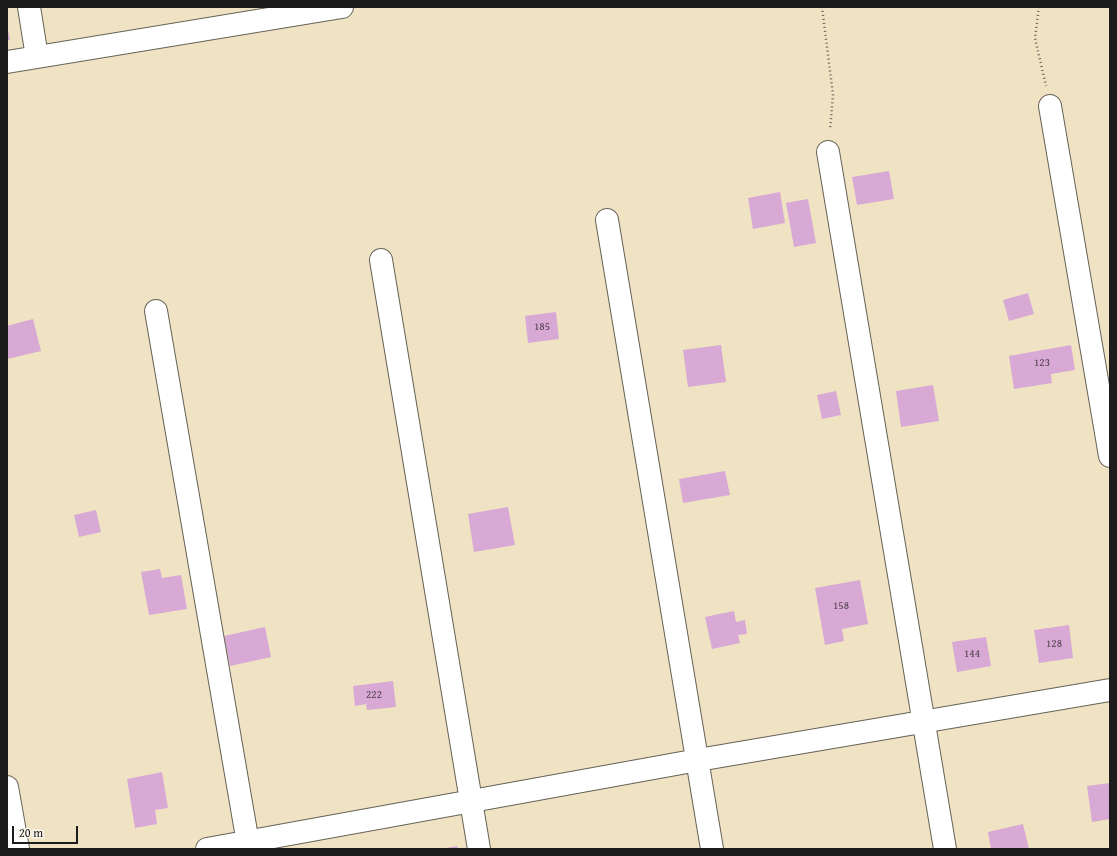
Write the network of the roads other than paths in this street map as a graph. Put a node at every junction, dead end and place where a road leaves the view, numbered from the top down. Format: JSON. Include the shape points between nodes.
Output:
{"nodes":[{"id":1,"x":29,"y":7,"type":"edge"},
{"id":2,"x":332,"y":8,"type":"edge"},
{"id":3,"x":37,"y":57,"type":"junction"},
{"id":4,"x":7,"y":62,"type":"edge"},
{"id":5,"x":1050,"y":106,"type":"road end"},
{"id":6,"x":828,"y":152,"type":"road end"},
{"id":7,"x":607,"y":220,"type":"dead end"},
{"id":8,"x":381,"y":260,"type":"dead end"},
{"id":9,"x":156,"y":311,"type":"dead end"},
{"id":10,"x":1110,"y":456,"type":"edge"},
{"id":11,"x":1110,"y":690,"type":"edge"},
{"id":12,"x":923,"y":722,"type":"junction"},
{"id":13,"x":698,"y":760,"type":"junction"},
{"id":14,"x":7,"y":787,"type":"edge"},
{"id":15,"x":472,"y":801,"type":"junction"},
{"id":16,"x":249,"y":846,"type":"edge"},
{"id":17,"x":18,"y":849,"type":"edge"},
{"id":18,"x":208,"y":849,"type":"edge"},
{"id":19,"x":479,"y":849,"type":"edge"},
{"id":20,"x":712,"y":849,"type":"edge"},
{"id":21,"x":945,"y":849,"type":"edge"}],
"edges":[{"from":1,"to":3,"type":"street"},
{"from":2,"to":3,"type":"street"},
{"from":3,"to":4,"type":"street"},
{"from":5,"to":10,"type":"street"},
{"from":6,"to":12,"type":"street"},
{"from":7,"to":13,"type":"street"},
{"from":8,"to":15,"type":"street"},
{"from":9,"to":16,"type":"street"},
{"from":11,"to":12,"type":"street"},
{"from":12,"to":13,"type":"street"},
{"from":12,"to":21,"type":"street"},
{"from":13,"to":15,"type":"street"},
{"from":13,"to":20,"type":"street"},
{"from":14,"to":17,"type":"street"},
{"from":15,"to":16,"type":"street"},
{"from":15,"to":19,"type":"street"},
{"from":16,"to":18,"type":"street"}]}
